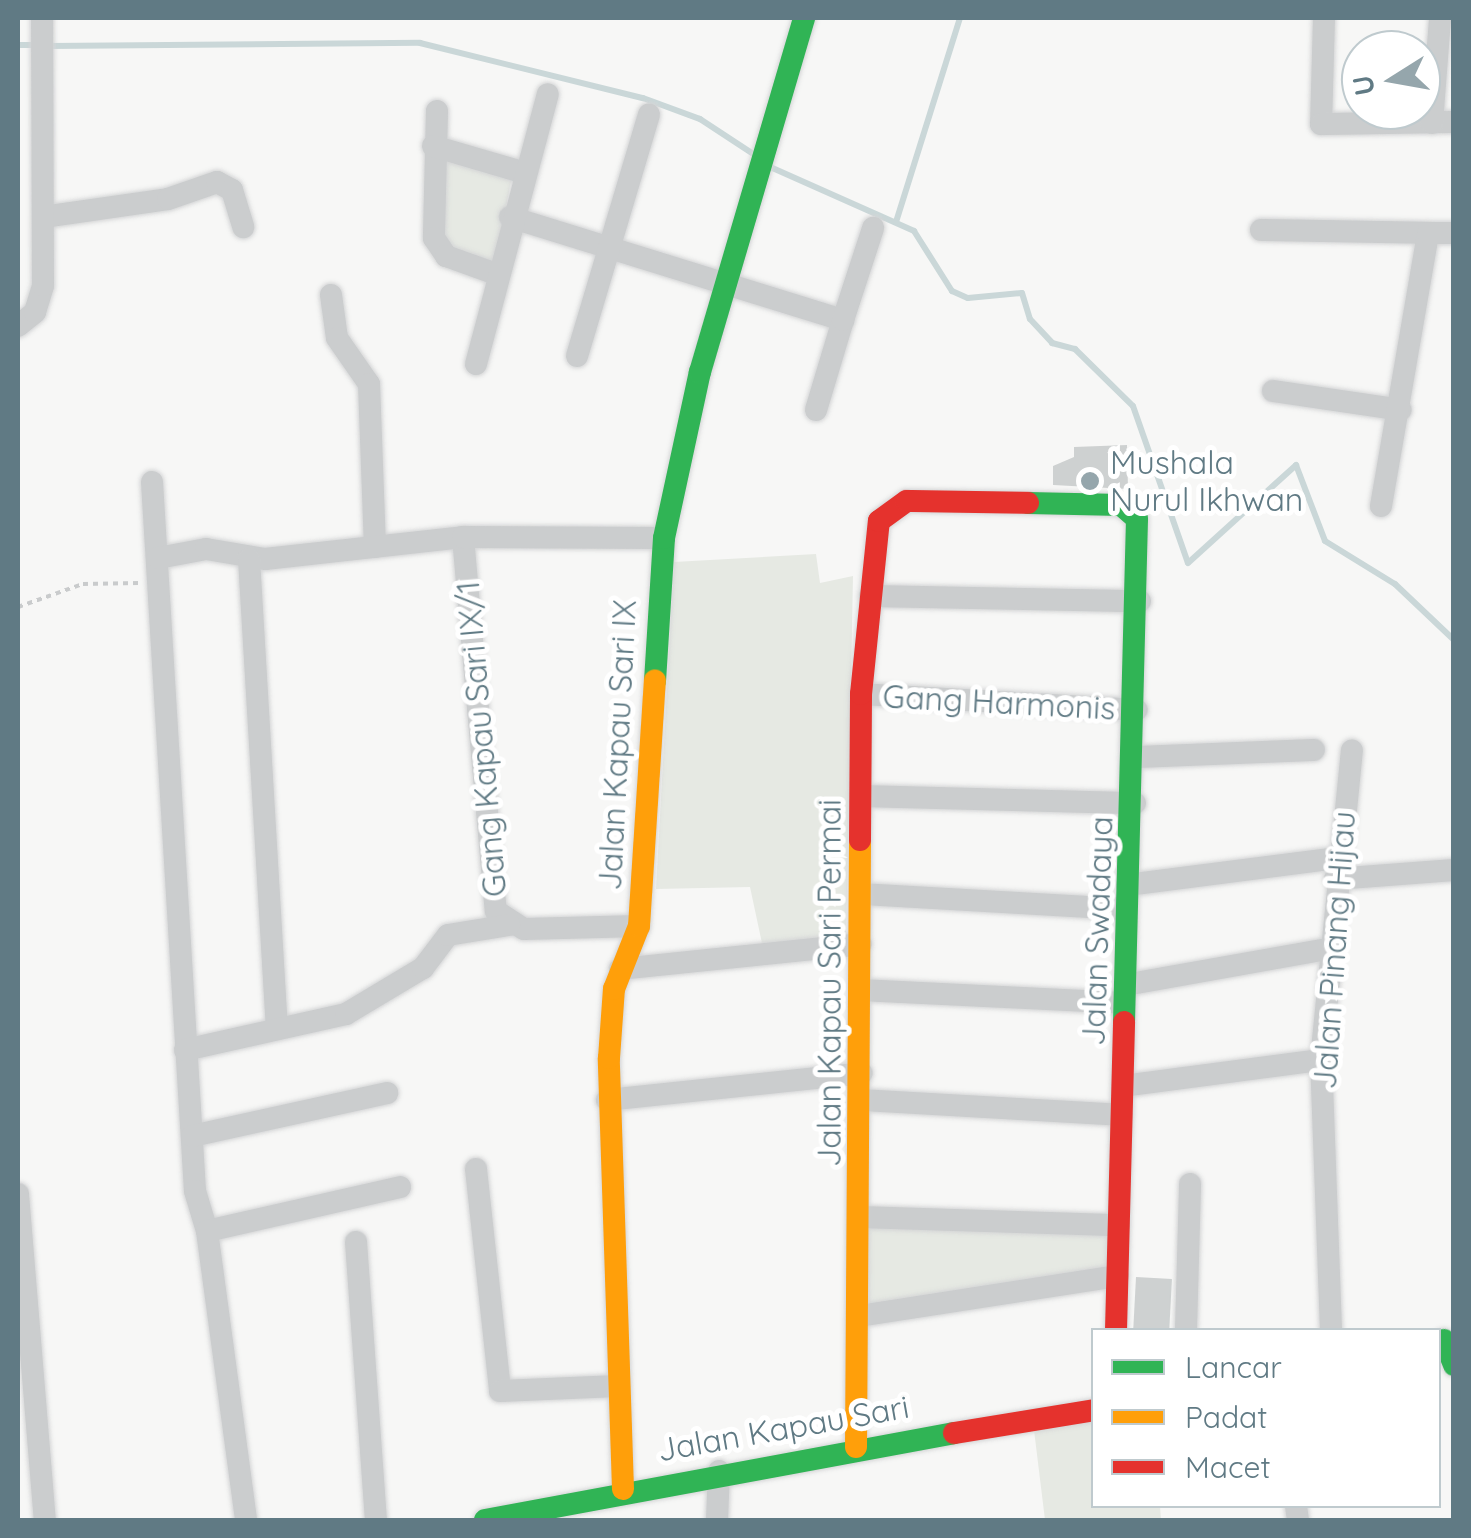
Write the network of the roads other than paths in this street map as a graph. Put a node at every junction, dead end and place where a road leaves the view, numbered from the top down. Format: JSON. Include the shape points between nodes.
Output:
{"nodes":[{"id":1,"x":42,"y":18,"type":"edge"},
{"id":2,"x":804,"y":18,"type":"edge"},
{"id":3,"x":1324,"y":18,"type":"edge"},
{"id":4,"x":1440,"y":18,"type":"edge"},
{"id":5,"x":548,"y":94,"type":"dead end"},
{"id":6,"x":437,"y":111,"type":"dead end"},
{"id":7,"x":648,"y":115,"type":"dead end"},
{"id":8,"x":1443,"y":123,"type":"edge"},
{"id":9,"x":433,"y":146,"type":"junction"},
{"id":10,"x":522,"y":172,"type":"junction"},
{"id":11,"x":510,"y":217,"type":"junction"},
{"id":12,"x":43,"y":218,"type":"junction"},
{"id":13,"x":244,"y":227,"type":"dead end"},
{"id":14,"x":873,"y":228,"type":"dead end"},
{"id":15,"x":1260,"y":230,"type":"dead end"},
{"id":16,"x":1428,"y":233,"type":"junction"},
{"id":17,"x":1454,"y":233,"type":"edge"},
{"id":18,"x":605,"y":248,"type":"junction"},
{"id":19,"x":496,"y":274,"type":"junction"},
{"id":20,"x":725,"y":280,"type":"junction"},
{"id":21,"x":331,"y":294,"type":"dead end"},
{"id":22,"x":843,"y":320,"type":"junction"},
{"id":23,"x":18,"y":326,"type":"edge"},
{"id":24,"x":577,"y":356,"type":"dead end"},
{"id":25,"x":476,"y":364,"type":"dead end"},
{"id":26,"x":1273,"y":390,"type":"dead end"},
{"id":27,"x":816,"y":410,"type":"dead end"},
{"id":28,"x":1401,"y":410,"type":"junction"},
{"id":29,"x":152,"y":482,"type":"dead end"},
{"id":30,"x":1381,"y":506,"type":"dead end"},
{"id":31,"x":886,"y":513,"type":"joint"},
{"id":32,"x":464,"y":537,"type":"junction"},
{"id":33,"x":664,"y":538,"type":"junction"},
{"id":34,"x":375,"y":546,"type":"junction"},
{"id":35,"x":249,"y":558,"type":"junction"},
{"id":36,"x":158,"y":568,"type":"junction"},
{"id":37,"x":870,"y":596,"type":"junction"},
{"id":38,"x":1140,"y":601,"type":"junction"},
{"id":39,"x":861,"y":694,"type":"junction"},
{"id":40,"x":1137,"y":710,"type":"junction"},
{"id":41,"x":1314,"y":750,"type":"dead end"},
{"id":42,"x":1352,"y":751,"type":"dead end"},
{"id":43,"x":1136,"y":756,"type":"junction"},
{"id":44,"x":863,"y":796,"type":"junction"},
{"id":45,"x":1134,"y":803,"type":"junction"},
{"id":46,"x":1336,"y":869,"type":"junction"},
{"id":47,"x":1454,"y":870,"type":"edge"},
{"id":48,"x":1127,"y":885,"type":"junction"},
{"id":49,"x":862,"y":894,"type":"junction"},
{"id":50,"x":1126,"y":910,"type":"junction"},
{"id":51,"x":508,"y":925,"type":"junction"},
{"id":52,"x":638,"y":926,"type":"junction"},
{"id":53,"x":860,"y":944,"type":"junction"},
{"id":54,"x":1332,"y":948,"type":"junction"},
{"id":55,"x":620,"y":969,"type":"junction"},
{"id":56,"x":861,"y":990,"type":"junction"},
{"id":57,"x":1124,"y":994,"type":"junction"},
{"id":58,"x":278,"y":1028,"type":"junction"},
{"id":59,"x":185,"y":1050,"type":"junction"},
{"id":60,"x":1321,"y":1060,"type":"junction"},
{"id":61,"x":862,"y":1073,"type":"junction"},
{"id":62,"x":1124,"y":1086,"type":"junction"},
{"id":63,"x":387,"y":1093,"type":"dead end"},
{"id":64,"x":607,"y":1100,"type":"junction"},
{"id":65,"x":862,"y":1100,"type":"junction"},
{"id":66,"x":1122,"y":1114,"type":"junction"},
{"id":67,"x":192,"y":1136,"type":"junction"},
{"id":68,"x":476,"y":1169,"type":"dead end"},
{"id":69,"x":1190,"y":1184,"type":"dead end"},
{"id":70,"x":400,"y":1188,"type":"dead end"},
{"id":71,"x":18,"y":1194,"type":"edge"},
{"id":72,"x":860,"y":1217,"type":"junction"},
{"id":73,"x":1119,"y":1225,"type":"junction"},
{"id":74,"x":207,"y":1230,"type":"junction"},
{"id":75,"x":356,"y":1242,"type":"dead end"},
{"id":76,"x":1118,"y":1276,"type":"junction"},
{"id":77,"x":859,"y":1316,"type":"junction"},
{"id":78,"x":1116,"y":1328,"type":"edge"},
{"id":79,"x":1186,"y":1328,"type":"edge"},
{"id":80,"x":1330,"y":1328,"type":"edge"},
{"id":81,"x":1445,"y":1339,"type":"edge"},
{"id":82,"x":1454,"y":1365,"type":"edge"},
{"id":83,"x":618,"y":1386,"type":"junction"},
{"id":84,"x":1091,"y":1410,"type":"edge"},
{"id":85,"x":856,"y":1446,"type":"junction"},
{"id":86,"x":718,"y":1471,"type":"junction"},
{"id":87,"x":623,"y":1489,"type":"junction"},
{"id":88,"x":544,"y":1513,"type":"edge"},
{"id":89,"x":45,"y":1520,"type":"edge"},
{"id":90,"x":246,"y":1520,"type":"edge"},
{"id":91,"x":376,"y":1520,"type":"edge"},
{"id":92,"x":485,"y":1520,"type":"edge"},
{"id":93,"x":717,"y":1520,"type":"edge"}],
"edges":[{"from":1,"to":12,"type":"street"},
{"from":2,"to":20,"type":"street","name":"Jalan Kapau Sari IX"},
{"from":3,"to":8,"type":"street","via":[[1321,124]]},
{"from":4,"to":8,"type":"street"},
{"from":5,"to":10,"type":"street"},
{"from":6,"to":9,"type":"street"},
{"from":7,"to":18,"type":"street"},
{"from":9,"to":10,"type":"street"},
{"from":9,"to":19,"type":"street","via":[[434,238],[446,256]]},
{"from":10,"to":11,"type":"street"},
{"from":11,"to":18,"type":"street"},
{"from":11,"to":19,"type":"street"},
{"from":12,"to":13,"type":"street","via":[[168,199],[217,182],[232,190]]},
{"from":12,"to":23,"type":"street","via":[[42,294]]},
{"from":14,"to":22,"type":"street"},
{"from":15,"to":16,"type":"street"},
{"from":16,"to":17,"type":"street"},
{"from":16,"to":28,"type":"street"},
{"from":18,"to":20,"type":"street"},
{"from":18,"to":24,"type":"street"},
{"from":19,"to":25,"type":"street"},
{"from":20,"to":22,"type":"street"},
{"from":20,"to":33,"type":"street","name":"Jalan Kapau Sari IX"},
{"from":21,"to":34,"type":"street","via":[[337,338],[369,384]]},
{"from":22,"to":27,"type":"street"},
{"from":26,"to":28,"type":"street"},
{"from":28,"to":30,"type":"street"},
{"from":29,"to":36,"type":"street"},
{"from":31,"to":37,"type":"street","name":"Jalan Kapau Sari Permai"},
{"from":31,"to":38,"type":"street","name":"Jalan Swadaya","via":[[1122,504],[1140,534]]},
{"from":32,"to":33,"type":"street"},
{"from":32,"to":34,"type":"street"},
{"from":32,"to":51,"type":"street","name":"Gang Kapau Sari IX/1","via":[[492,897]]},
{"from":33,"to":52,"type":"street","name":"Jalan Kapau Sari IX"},
{"from":34,"to":35,"type":"street"},
{"from":35,"to":36,"type":"street","via":[[206,550]]},
{"from":35,"to":58,"type":"street"},
{"from":36,"to":59,"type":"street"},
{"from":37,"to":38,"type":"street"},
{"from":37,"to":39,"type":"street","name":"Jalan Kapau Sari Permai"},
{"from":38,"to":40,"type":"street","name":"Jalan Swadaya"},
{"from":39,"to":40,"type":"street","name":"Gang Harmonis"},
{"from":39,"to":44,"type":"street","name":"Jalan Kapau Sari Permai"},
{"from":40,"to":43,"type":"street","name":"Jalan Swadaya"},
{"from":41,"to":43,"type":"street"},
{"from":42,"to":46,"type":"street","name":"Jalan Pinang Hijau"},
{"from":43,"to":45,"type":"street","name":"Jalan Swadaya"},
{"from":44,"to":45,"type":"street"},
{"from":44,"to":49,"type":"street","name":"Jalan Kapau Sari Permai"},
{"from":45,"to":48,"type":"street","name":"Jalan Swadaya"},
{"from":46,"to":47,"type":"street"},
{"from":46,"to":48,"type":"street"},
{"from":46,"to":54,"type":"street","name":"Jalan Pinang Hijau"},
{"from":48,"to":50,"type":"street","name":"Jalan Swadaya"},
{"from":49,"to":50,"type":"street"},
{"from":49,"to":53,"type":"street","name":"Jalan Kapau Sari Permai"},
{"from":50,"to":57,"type":"street","name":"Jalan Swadaya"},
{"from":51,"to":52,"type":"street","name":"Gang Kapau Sari IX/1"},
{"from":51,"to":58,"type":"street","via":[[448,935],[423,968],[346,1014]]},
{"from":52,"to":55,"type":"street","name":"Jalan Kapau Sari IX"},
{"from":53,"to":55,"type":"street"},
{"from":53,"to":56,"type":"street","name":"Jalan Kapau Sari Permai"},
{"from":54,"to":57,"type":"street"},
{"from":54,"to":60,"type":"street","name":"Jalan Pinang Hijau"},
{"from":55,"to":64,"type":"street","name":"Jalan Kapau Sari IX"},
{"from":56,"to":57,"type":"street"},
{"from":56,"to":61,"type":"street","name":"Jalan Kapau Sari Permai"},
{"from":57,"to":62,"type":"street","name":"Jalan Swadaya"},
{"from":58,"to":59,"type":"street"},
{"from":59,"to":67,"type":"street"},
{"from":60,"to":62,"type":"street"},
{"from":60,"to":80,"type":"street","name":"Jalan Pinang Hijau"},
{"from":61,"to":64,"type":"street"},
{"from":61,"to":65,"type":"street","name":"Jalan Kapau Sari Permai"},
{"from":62,"to":66,"type":"street","name":"Jalan Swadaya"},
{"from":63,"to":67,"type":"street"},
{"from":64,"to":83,"type":"street","name":"Jalan Kapau Sari IX"},
{"from":65,"to":66,"type":"street"},
{"from":65,"to":72,"type":"street","name":"Jalan Kapau Sari Permai"},
{"from":66,"to":73,"type":"street","name":"Jalan Swadaya"},
{"from":67,"to":74,"type":"street"},
{"from":68,"to":83,"type":"street","via":[[500,1391]]},
{"from":69,"to":79,"type":"street"},
{"from":70,"to":74,"type":"street"},
{"from":71,"to":89,"type":"street"},
{"from":72,"to":73,"type":"street"},
{"from":72,"to":77,"type":"street","name":"Jalan Kapau Sari Permai"},
{"from":73,"to":76,"type":"street","name":"Jalan Swadaya"},
{"from":74,"to":90,"type":"street"},
{"from":75,"to":91,"type":"street"},
{"from":76,"to":77,"type":"street"},
{"from":76,"to":78,"type":"street","name":"Jalan Swadaya"},
{"from":77,"to":85,"type":"street","name":"Jalan Kapau Sari Permai"},
{"from":81,"to":82,"type":"street"},
{"from":83,"to":87,"type":"street","name":"Jalan Kapau Sari IX"},
{"from":84,"to":85,"type":"street","name":"Jalan Kapau Sari"},
{"from":85,"to":86,"type":"street","name":"Jalan Kapau Sari"},
{"from":86,"to":87,"type":"street","name":"Jalan Kapau Sari"},
{"from":86,"to":93,"type":"street"},
{"from":87,"to":88,"type":"street","name":"Jalan Kapau Sari"},
{"from":88,"to":92,"type":"street","name":"Jalan Kapau Sari"}]}
